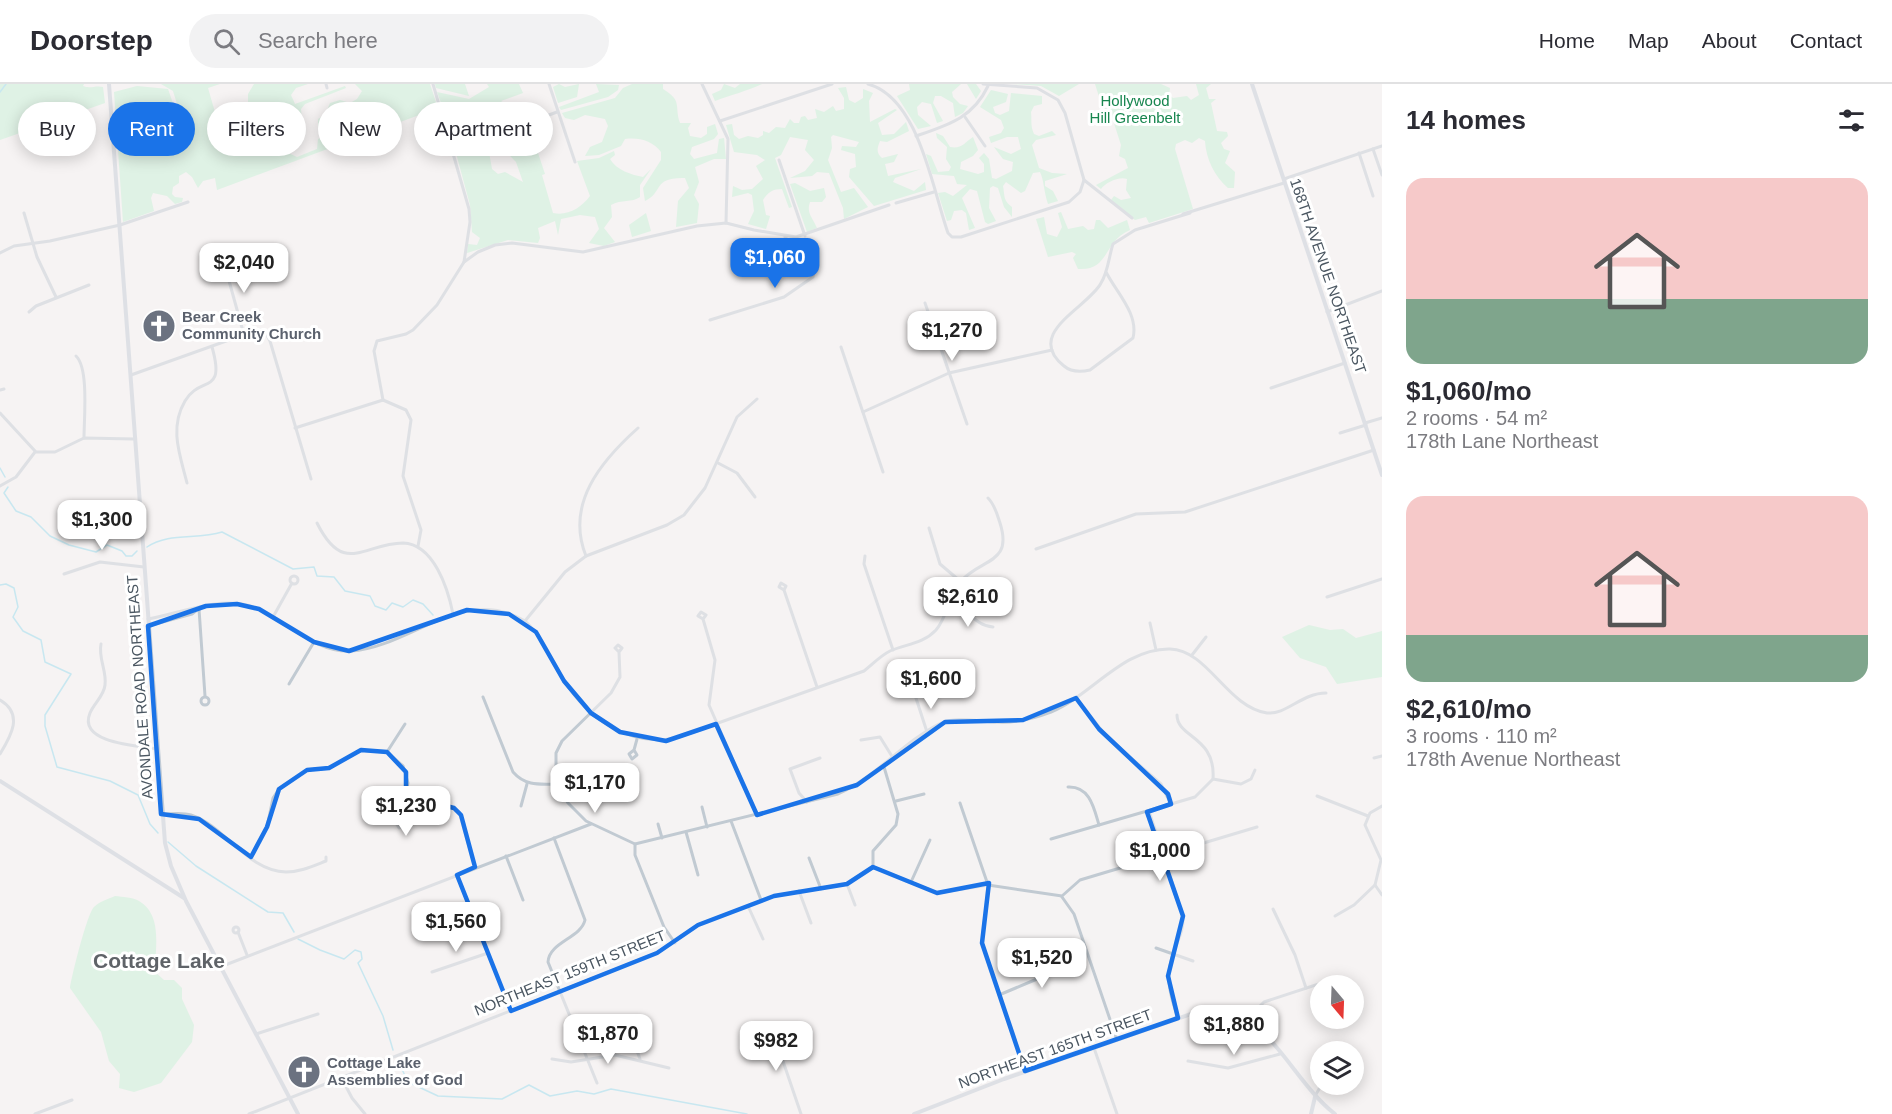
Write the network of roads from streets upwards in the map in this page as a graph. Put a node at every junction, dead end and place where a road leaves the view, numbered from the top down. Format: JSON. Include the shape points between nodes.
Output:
{"nodes":[{"id":1,"x":110,"y":84,"type":"edge"},
{"id":2,"x":433,"y":84,"type":"edge"},
{"id":3,"x":549,"y":84,"type":"edge"},
{"id":4,"x":702,"y":84,"type":"edge"},
{"id":5,"x":832,"y":84,"type":"edge"},
{"id":6,"x":868,"y":84,"type":"edge"},
{"id":7,"x":983,"y":84,"type":"edge"},
{"id":8,"x":1252,"y":84,"type":"edge"},
{"id":9,"x":988,"y":86,"type":"junction"},
{"id":10,"x":439,"y":102,"type":"edge"},
{"id":11,"x":557,"y":112,"type":"junction"},
{"id":12,"x":553,"y":113,"type":"edge"},
{"id":13,"x":965,"y":117,"type":"junction"},
{"id":14,"x":720,"y":121,"type":"junction"},
{"id":15,"x":916,"y":136,"type":"junction"},
{"id":16,"x":986,"y":146,"type":"dead end"},
{"id":17,"x":1382,"y":146,"type":"edge"},
{"id":18,"x":1373,"y":149,"type":"junction"},
{"id":19,"x":1359,"y":153,"type":"junction"},
{"id":20,"x":455,"y":156,"type":"edge"},
{"id":21,"x":779,"y":160,"type":"dead end"},
{"id":22,"x":575,"y":162,"type":"dead end"},
{"id":23,"x":1382,"y":175,"type":"edge"},
{"id":24,"x":1084,"y":180,"type":"junction"},
{"id":25,"x":1283,"y":181,"type":"junction"},
{"id":26,"x":934,"y":192,"type":"junction"},
{"id":27,"x":1372,"y":196,"type":"dead end"},
{"id":28,"x":188,"y":202,"type":"dead end"},
{"id":29,"x":896,"y":203,"type":"dead end"},
{"id":30,"x":889,"y":205,"type":"dead end"},
{"id":31,"x":24,"y":213,"type":"dead end"},
{"id":32,"x":1132,"y":218,"type":"dead end"},
{"id":33,"x":726,"y":223,"type":"junction"},
{"id":34,"x":120,"y":225,"type":"junction"},
{"id":35,"x":806,"y":236,"type":"junction"},
{"id":36,"x":786,"y":237,"type":"junction"},
{"id":37,"x":34,"y":243,"type":"junction"},
{"id":38,"x":0,"y":253,"type":"edge"},
{"id":39,"x":223,"y":259,"type":"dead end"},
{"id":40,"x":464,"y":262,"type":"junction"},
{"id":41,"x":1106,"y":272,"type":"junction"},
{"id":42,"x":89,"y":285,"type":"dead end"},
{"id":43,"x":1382,"y":291,"type":"edge"},
{"id":44,"x":56,"y":297,"type":"junction"},
{"id":45,"x":925,"y":303,"type":"dead end"},
{"id":46,"x":29,"y":312,"type":"dead end"},
{"id":47,"x":1327,"y":312,"type":"junction"},
{"id":48,"x":710,"y":320,"type":"dead end"},
{"id":49,"x":244,"y":335,"type":"junction"},
{"id":50,"x":840,"y":347,"type":"dead end"},
{"id":51,"x":212,"y":348,"type":"junction"},
{"id":52,"x":1053,"y":350,"type":"junction"},
{"id":53,"x":75,"y":356,"type":"dead end"},
{"id":54,"x":1345,"y":363,"type":"junction"},
{"id":55,"x":949,"y":373,"type":"junction"},
{"id":56,"x":131,"y":375,"type":"junction"},
{"id":57,"x":1271,"y":388,"type":"dead end"},
{"id":58,"x":758,"y":399,"type":"dead end"},
{"id":59,"x":383,"y":400,"type":"junction"},
{"id":60,"x":0,"y":412,"type":"edge"},
{"id":61,"x":863,"y":412,"type":"junction"},
{"id":62,"x":1382,"y":418,"type":"edge"},
{"id":63,"x":967,"y":424,"type":"dead end"},
{"id":64,"x":1365,"y":424,"type":"junction"},
{"id":65,"x":295,"y":428,"type":"junction"},
{"id":66,"x":638,"y":428,"type":"dead end"},
{"id":67,"x":1340,"y":433,"type":"dead end"},
{"id":68,"x":84,"y":438,"type":"junction"},
{"id":69,"x":134,"y":439,"type":"junction"},
{"id":70,"x":1374,"y":450,"type":"junction"},
{"id":71,"x":35,"y":452,"type":"junction"},
{"id":72,"x":718,"y":463,"type":"junction"},
{"id":73,"x":883,"y":472,"type":"dead end"},
{"id":74,"x":1382,"y":475,"type":"edge"},
{"id":75,"x":312,"y":479,"type":"dead end"},
{"id":76,"x":187,"y":483,"type":"dead end"},
{"id":77,"x":0,"y":486,"type":"edge"},
{"id":78,"x":755,"y":497,"type":"dead end"},
{"id":79,"x":988,"y":498,"type":"dead end"},
{"id":80,"x":317,"y":523,"type":"dead end"},
{"id":81,"x":929,"y":528,"type":"dead end"},
{"id":82,"x":417,"y":546,"type":"junction"},
{"id":83,"x":1036,"y":549,"type":"dead end"},
{"id":84,"x":586,"y":556,"type":"junction"},
{"id":85,"x":865,"y":556,"type":"dead end"},
{"id":86,"x":144,"y":567,"type":"junction"},
{"id":87,"x":64,"y":574,"type":"dead end"},
{"id":88,"x":1382,"y":579,"type":"edge"},
{"id":89,"x":960,"y":581,"type":"junction"},
{"id":90,"x":292,"y":584,"type":"dead end"},
{"id":91,"x":784,"y":590,"type":"dead end"},
{"id":92,"x":1327,"y":597,"type":"dead end"},
{"id":93,"x":951,"y":602,"type":"junction"},
{"id":94,"x":199,"y":609,"type":"junction"},
{"id":95,"x":453,"y":614,"type":"junction"},
{"id":96,"x":273,"y":617,"type":"junction"},
{"id":97,"x":148,"y":619,"type":"junction"},
{"id":98,"x":704,"y":619,"type":"dead end"},
{"id":99,"x":525,"y":621,"type":"junction"},
{"id":100,"x":1150,"y":623,"type":"dead end"},
{"id":101,"x":148,"y":626,"type":"junction"},
{"id":102,"x":993,"y":627,"type":"dead end"},
{"id":103,"x":1206,"y":637,"type":"dead end"},
{"id":104,"x":314,"y":642,"type":"junction"},
{"id":105,"x":101,"y":644,"type":"dead end"},
{"id":106,"x":893,"y":650,"type":"junction"},
{"id":107,"x":1156,"y":650,"type":"junction"},
{"id":108,"x":619,"y":652,"type":"dead end"},
{"id":109,"x":1192,"y":656,"type":"junction"},
{"id":110,"x":289,"y":684,"type":"dead end"},
{"id":111,"x":817,"y":687,"type":"junction"},
{"id":112,"x":1326,"y":693,"type":"dead end"},
{"id":113,"x":915,"y":695,"type":"dead end"},
{"id":114,"x":205,"y":696,"type":"dead end"},
{"id":115,"x":483,"y":697,"type":"dead end"},
{"id":116,"x":1076,"y":698,"type":"junction"},
{"id":117,"x":0,"y":700,"type":"edge"},
{"id":118,"x":591,"y":713,"type":"junction"},
{"id":119,"x":1177,"y":715,"type":"dead end"},
{"id":120,"x":405,"y":724,"type":"dead end"},
{"id":121,"x":716,"y":724,"type":"junction"},
{"id":122,"x":927,"y":732,"type":"junction"},
{"id":123,"x":636,"y":739,"type":"junction"},
{"id":124,"x":861,"y":741,"type":"dead end"},
{"id":125,"x":158,"y":749,"type":"junction"},
{"id":126,"x":634,"y":750,"type":"dead end"},
{"id":127,"x":387,"y":752,"type":"junction"},
{"id":128,"x":0,"y":754,"type":"edge"},
{"id":129,"x":1382,"y":756,"type":"edge"},
{"id":130,"x":820,"y":758,"type":"dead end"},
{"id":131,"x":893,"y":758,"type":"junction"},
{"id":132,"x":1374,"y":758,"type":"dead end"},
{"id":133,"x":884,"y":766,"type":"junction"},
{"id":134,"x":1255,"y":770,"type":"dead end"},
{"id":135,"x":1213,"y":779,"type":"junction"},
{"id":136,"x":0,"y":781,"type":"edge"},
{"id":137,"x":527,"y":784,"type":"junction"},
{"id":138,"x":559,"y":784,"type":"junction"},
{"id":139,"x":1068,"y":788,"type":"dead end"},
{"id":140,"x":924,"y":794,"type":"dead end"},
{"id":141,"x":406,"y":796,"type":"junction"},
{"id":142,"x":1317,"y":796,"type":"dead end"},
{"id":143,"x":896,"y":801,"type":"junction"},
{"id":144,"x":807,"y":802,"type":"junction"},
{"id":145,"x":960,"y":803,"type":"dead end"},
{"id":146,"x":1171,"y":804,"type":"junction"},
{"id":147,"x":521,"y":806,"type":"dead end"},
{"id":148,"x":1382,"y":806,"type":"edge"},
{"id":149,"x":702,"y":807,"type":"dead end"},
{"id":150,"x":1149,"y":811,"type":"junction"},
{"id":151,"x":161,"y":814,"type":"junction"},
{"id":152,"x":757,"y":815,"type":"junction"},
{"id":153,"x":1368,"y":816,"type":"junction"},
{"id":154,"x":400,"y":821,"type":"dead end"},
{"id":155,"x":731,"y":821,"type":"junction"},
{"id":156,"x":591,"y":824,"type":"junction"},
{"id":157,"x":658,"y":824,"type":"dead end"},
{"id":158,"x":1099,"y":825,"type":"junction"},
{"id":159,"x":707,"y":827,"type":"junction"},
{"id":160,"x":1257,"y":827,"type":"dead end"},
{"id":161,"x":686,"y":832,"type":"junction"},
{"id":162,"x":554,"y":838,"type":"junction"},
{"id":163,"x":662,"y":838,"type":"junction"},
{"id":164,"x":1051,"y":839,"type":"dead end"},
{"id":165,"x":930,"y":840,"type":"dead end"},
{"id":166,"x":633,"y":844,"type":"junction"},
{"id":167,"x":1161,"y":854,"type":"junction"},
{"id":168,"x":506,"y":856,"type":"junction"},
{"id":169,"x":251,"y":857,"type":"junction"},
{"id":170,"x":326,"y":857,"type":"dead end"},
{"id":171,"x":809,"y":858,"type":"dead end"},
{"id":172,"x":475,"y":867,"type":"junction"},
{"id":173,"x":873,"y":867,"type":"junction"},
{"id":174,"x":457,"y":874,"type":"junction"},
{"id":175,"x":698,"y":875,"type":"dead end"},
{"id":176,"x":911,"y":883,"type":"junction"},
{"id":177,"x":847,"y":884,"type":"junction"},
{"id":178,"x":988,"y":885,"type":"junction"},
{"id":179,"x":1374,"y":885,"type":"junction"},
{"id":180,"x":821,"y":889,"type":"junction"},
{"id":181,"x":799,"y":891,"type":"junction"},
{"id":182,"x":1382,"y":895,"type":"edge"},
{"id":183,"x":1062,"y":896,"type":"junction"},
{"id":184,"x":523,"y":900,"type":"dead end"},
{"id":185,"x":186,"y":901,"type":"junction"},
{"id":186,"x":761,"y":901,"type":"junction"},
{"id":187,"x":855,"y":905,"type":"dead end"},
{"id":188,"x":748,"y":906,"type":"junction"},
{"id":189,"x":1274,"y":909,"type":"dead end"},
{"id":190,"x":1335,"y":916,"type":"dead end"},
{"id":191,"x":811,"y":923,"type":"dead end"},
{"id":192,"x":237,"y":932,"type":"dead end"},
{"id":193,"x":763,"y":939,"type":"dead end"},
{"id":194,"x":675,"y":943,"type":"junction"},
{"id":195,"x":1156,"y":948,"type":"dead end"},
{"id":196,"x":1036,"y":951,"type":"dead end"},
{"id":197,"x":488,"y":953,"type":"junction"},
{"id":198,"x":247,"y":955,"type":"junction"},
{"id":199,"x":1172,"y":956,"type":"junction"},
{"id":200,"x":1193,"y":961,"type":"dead end"},
{"id":201,"x":220,"y":967,"type":"junction"},
{"id":202,"x":432,"y":972,"type":"dead end"},
{"id":203,"x":1310,"y":987,"type":"edge"},
{"id":204,"x":1306,"y":988,"type":"junction"},
{"id":205,"x":560,"y":991,"type":"junction"},
{"id":206,"x":999,"y":994,"type":"junction"},
{"id":207,"x":511,"y":1011,"type":"junction"},
{"id":208,"x":318,"y":1014,"type":"dead end"},
{"id":209,"x":1178,"y":1018,"type":"junction"},
{"id":210,"x":1248,"y":1018,"type":"junction"},
{"id":211,"x":626,"y":1021,"type":"dead end"},
{"id":212,"x":770,"y":1023,"type":"dead end"},
{"id":213,"x":256,"y":1034,"type":"junction"},
{"id":214,"x":1117,"y":1040,"type":"junction"},
{"id":215,"x":1094,"y":1048,"type":"junction"},
{"id":216,"x":1280,"y":1054,"type":"junction"},
{"id":217,"x":552,"y":1059,"type":"dead end"},
{"id":218,"x":587,"y":1059,"type":"junction"},
{"id":219,"x":640,"y":1060,"type":"junction"},
{"id":220,"x":1188,"y":1061,"type":"dead end"},
{"id":221,"x":669,"y":1068,"type":"dead end"},
{"id":222,"x":1025,"y":1071,"type":"junction"},
{"id":223,"x":341,"y":1077,"type":"junction"},
{"id":224,"x":597,"y":1083,"type":"dead end"},
{"id":225,"x":1315,"y":1096,"type":"junction"},
{"id":226,"x":289,"y":1098,"type":"junction"},
{"id":227,"x":72,"y":1100,"type":"dead end"},
{"id":228,"x":38,"y":1113,"type":"edge"},
{"id":229,"x":249,"y":1114,"type":"edge"},
{"id":230,"x":298,"y":1114,"type":"edge"},
{"id":231,"x":365,"y":1114,"type":"edge"},
{"id":232,"x":801,"y":1114,"type":"edge"},
{"id":233,"x":914,"y":1114,"type":"edge"},
{"id":234,"x":1117,"y":1114,"type":"edge"},
{"id":235,"x":1311,"y":1114,"type":"edge"},
{"id":236,"x":1335,"y":1114,"type":"edge"}],
"edges":[{"from":1,"to":34,"type":"street","name":"AVONDALE ROAD NORTHEAST"},
{"from":2,"to":10,"type":"street"},
{"from":3,"to":11,"type":"street"},
{"from":4,"to":14,"type":"street"},
{"from":5,"to":14,"type":"street"},
{"from":6,"to":15,"type":"street","via":[[895,99]]},
{"from":7,"to":9,"type":"street"},
{"from":8,"to":25,"type":"street","name":"168TH AVENUE NORTHEAST"},
{"from":9,"to":13,"type":"street"},
{"from":9,"to":24,"type":"street","via":[[1037,88],[1057,99],[1065,113]]},
{"from":11,"to":12,"type":"street"},
{"from":11,"to":22,"type":"street"},
{"from":13,"to":15,"type":"street"},
{"from":13,"to":16,"type":"street"},
{"from":14,"to":33,"type":"street","via":[[730,148]]},
{"from":15,"to":26,"type":"street"},
{"from":17,"to":18,"type":"street"},
{"from":18,"to":19,"type":"street"},
{"from":18,"to":23,"type":"street"},
{"from":19,"to":25,"type":"street"},
{"from":19,"to":27,"type":"street"},
{"from":20,"to":40,"type":"street","via":[[470,222]]},
{"from":21,"to":35,"type":"street"},
{"from":24,"to":26,"type":"street","via":[[1080,192],[1069,202],[961,237],[948,233]]},
{"from":24,"to":32,"type":"street"},
{"from":25,"to":41,"type":"street","via":[[1119,238],[1113,244]]},
{"from":25,"to":47,"type":"street","name":"168TH AVENUE NORTHEAST"},
{"from":26,"to":29,"type":"street"},
{"from":28,"to":34,"type":"street"},
{"from":30,"to":35,"type":"street"},
{"from":31,"to":37,"type":"street"},
{"from":33,"to":36,"type":"street"},
{"from":33,"to":40,"type":"street","via":[[583,252],[504,244],[478,252]]},
{"from":34,"to":37,"type":"street"},
{"from":34,"to":56,"type":"street","name":"AVONDALE ROAD NORTHEAST"},
{"from":35,"to":36,"type":"street"},
{"from":36,"to":48,"type":"street","via":[[815,267],[813,277],[784,297]]},
{"from":37,"to":38,"type":"street"},
{"from":37,"to":44,"type":"street"},
{"from":39,"to":49,"type":"street"},
{"from":40,"to":59,"type":"street","via":[[437,305],[419,324],[406,334],[381,338],[375,346]]},
{"from":41,"to":52,"type":"street","via":[[1096,291],[1058,324],[1052,335]]},
{"from":41,"to":52,"type":"street","via":[[1134,321],[1133,338],[1104,361],[1083,371],[1068,369]]},
{"from":42,"to":44,"type":"street"},
{"from":43,"to":47,"type":"street"},
{"from":44,"to":46,"type":"street"},
{"from":45,"to":55,"type":"street"},
{"from":47,"to":54,"type":"street","name":"168TH AVENUE NORTHEAST"},
{"from":49,"to":51,"type":"street"},
{"from":49,"to":65,"type":"street","via":[[264,330]]},
{"from":50,"to":61,"type":"street"},
{"from":51,"to":56,"type":"street"},
{"from":51,"to":76,"type":"street","via":[[218,368],[214,379],[189,396],[177,421],[176,442]]},
{"from":52,"to":55,"type":"street"},
{"from":53,"to":68,"type":"street","via":[[81,361],[83,376]]},
{"from":54,"to":57,"type":"street"},
{"from":54,"to":64,"type":"street","name":"168TH AVENUE NORTHEAST"},
{"from":55,"to":61,"type":"street"},
{"from":55,"to":63,"type":"street"},
{"from":56,"to":69,"type":"street","name":"AVONDALE ROAD NORTHEAST"},
{"from":58,"to":72,"type":"street","via":[[737,417]]},
{"from":59,"to":65,"type":"street"},
{"from":59,"to":82,"type":"street","via":[[406,410],[411,420],[404,476],[421,530]]},
{"from":60,"to":71,"type":"street"},
{"from":61,"to":73,"type":"street"},
{"from":62,"to":64,"type":"street"},
{"from":64,"to":67,"type":"street"},
{"from":64,"to":70,"type":"street","name":"168TH AVENUE NORTHEAST"},
{"from":65,"to":75,"type":"street"},
{"from":66,"to":84,"type":"street","via":[[600,467],[584,502],[578,530]]},
{"from":68,"to":69,"type":"street"},
{"from":68,"to":71,"type":"street","via":[[55,452]]},
{"from":69,"to":86,"type":"street","name":"AVONDALE ROAD NORTHEAST"},
{"from":70,"to":74,"type":"street","name":"168TH AVENUE NORTHEAST"},
{"from":70,"to":83,"type":"street","via":[[1185,512],[1136,514]]},
{"from":71,"to":77,"type":"street","via":[[16,477]]},
{"from":72,"to":78,"type":"street","via":[[737,473]]},
{"from":72,"to":84,"type":"street","via":[[684,515],[668,525]]},
{"from":79,"to":89,"type":"street","via":[[1002,530],[1002,550]]},
{"from":80,"to":82,"type":"street","via":[[336,548],[361,554],[395,544]]},
{"from":81,"to":89,"type":"street","via":[[940,564]]},
{"from":82,"to":95,"type":"street","via":[[436,566]]},
{"from":84,"to":99,"type":"street","via":[[565,572]]},
{"from":85,"to":106,"type":"street","via":[[864,564]]},
{"from":86,"to":87,"type":"street","via":[[100,562]]},
{"from":86,"to":97,"type":"street","name":"AVONDALE ROAD NORTHEAST"},
{"from":88,"to":92,"type":"street"},
{"from":89,"to":93,"type":"street"},
{"from":90,"to":96,"type":"street"},
{"from":91,"to":111,"type":"street"},
{"from":93,"to":102,"type":"street","via":[[980,625]]},
{"from":93,"to":106,"type":"street","via":[[931,635]]},
{"from":94,"to":96,"type":"street","via":[[237,603]]},
{"from":94,"to":97,"type":"street"},
{"from":94,"to":101,"type":"street"},
{"from":94,"to":114,"type":"street"},
{"from":95,"to":99,"type":"street","via":[[494,610]]},
{"from":95,"to":104,"type":"street","via":[[361,650],[332,649]]},
{"from":96,"to":104,"type":"street"},
{"from":97,"to":101,"type":"street","name":"AVONDALE ROAD NORTHEAST"},
{"from":98,"to":121,"type":"street","via":[[716,660],[709,701]]},
{"from":99,"to":118,"type":"street"},
{"from":100,"to":107,"type":"street"},
{"from":101,"to":125,"type":"street","name":"AVONDALE ROAD NORTHEAST"},
{"from":103,"to":109,"type":"street"},
{"from":104,"to":110,"type":"street"},
{"from":105,"to":125,"type":"street","via":[[106,683],[88,718],[92,729],[106,740]]},
{"from":106,"to":111,"type":"street","via":[[864,671]]},
{"from":107,"to":109,"type":"street","via":[[1173,649]]},
{"from":107,"to":116,"type":"street","via":[[1113,669]]},
{"from":108,"to":118,"type":"street","via":[[620,677]]},
{"from":109,"to":112,"type":"street","via":[[1235,696],[1259,711],[1274,713],[1314,693]]},
{"from":111,"to":121,"type":"street"},
{"from":113,"to":122,"type":"street"},
{"from":115,"to":137,"type":"street","via":[[513,772]]},
{"from":116,"to":122,"type":"street","via":[[1023,720],[955,720]]},
{"from":116,"to":146,"type":"street","via":[[1107,737],[1161,784]]},
{"from":117,"to":128,"type":"street","via":[[8,706],[15,723]]},
{"from":118,"to":123,"type":"street"},
{"from":118,"to":138,"type":"street","via":[[558,746]]},
{"from":119,"to":135,"type":"street","via":[[1179,726],[1211,754]]},
{"from":120,"to":127,"type":"street"},
{"from":121,"to":123,"type":"street","via":[[666,741]]},
{"from":121,"to":152,"type":"street"},
{"from":122,"to":131,"type":"street"},
{"from":123,"to":126,"type":"street"},
{"from":124,"to":131,"type":"street","via":[[880,737]]},
{"from":125,"to":151,"type":"street","name":"AVONDALE ROAD NORTHEAST"},
{"from":127,"to":141,"type":"street","via":[[406,772]]},
{"from":127,"to":169,"type":"street","via":[[361,750],[329,768],[307,770],[279,789],[273,798],[267,827]]},
{"from":129,"to":132,"type":"street"},
{"from":130,"to":144,"type":"street","via":[[790,769]]},
{"from":131,"to":133,"type":"street"},
{"from":133,"to":143,"type":"street"},
{"from":133,"to":144,"type":"street","via":[[849,789]]},
{"from":134,"to":135,"type":"street","via":[[1251,779],[1241,784]]},
{"from":135,"to":146,"type":"street","via":[[1195,797]]},
{"from":136,"to":185,"type":"street"},
{"from":137,"to":138,"type":"street"},
{"from":137,"to":147,"type":"street"},
{"from":138,"to":156,"type":"street","via":[[568,803]]},
{"from":139,"to":158,"type":"street","via":[[1081,789],[1088,796]]},
{"from":140,"to":143,"type":"street"},
{"from":141,"to":154,"type":"street"},
{"from":141,"to":172,"type":"street","via":[[454,808],[463,820]]},
{"from":142,"to":153,"type":"street"},
{"from":143,"to":173,"type":"street","via":[[898,820],[876,844]]},
{"from":144,"to":152,"type":"street"},
{"from":145,"to":178,"type":"street"},
{"from":146,"to":150,"type":"street"},
{"from":148,"to":153,"type":"street"},
{"from":149,"to":159,"type":"street"},
{"from":150,"to":158,"type":"street"},
{"from":150,"to":167,"type":"street"},
{"from":151,"to":169,"type":"street","via":[[182,813],[199,819]]},
{"from":151,"to":185,"type":"street","name":"AVONDALE ROAD NORTHEAST","via":[[171,866]]},
{"from":152,"to":155,"type":"street"},
{"from":153,"to":179,"type":"street","via":[[1365,830],[1381,860]]},
{"from":155,"to":159,"type":"street"},
{"from":155,"to":186,"type":"street"},
{"from":156,"to":162,"type":"street"},
{"from":156,"to":166,"type":"street"},
{"from":157,"to":163,"type":"street"},
{"from":158,"to":164,"type":"street"},
{"from":159,"to":161,"type":"street"},
{"from":160,"to":167,"type":"street"},
{"from":161,"to":163,"type":"street"},
{"from":161,"to":175,"type":"street"},
{"from":162,"to":168,"type":"street"},
{"from":162,"to":205,"type":"street","via":[[585,920],[581,928],[549,954],[548,962]]},
{"from":163,"to":166,"type":"street"},
{"from":165,"to":176,"type":"street"},
{"from":166,"to":194,"type":"street","via":[[664,927]]},
{"from":167,"to":183,"type":"street","via":[[1080,880]]},
{"from":167,"to":199,"type":"street","via":[[1182,916]]},
{"from":168,"to":172,"type":"street"},
{"from":168,"to":184,"type":"street"},
{"from":169,"to":170,"type":"street","via":[[267,868],[284,872],[308,868],[326,861]]},
{"from":171,"to":180,"type":"street"},
{"from":172,"to":174,"type":"street"},
{"from":173,"to":176,"type":"street"},
{"from":173,"to":177,"type":"street","name":"NORTHEAST 159TH STREET"},
{"from":174,"to":197,"type":"street"},
{"from":174,"to":198,"type":"street"},
{"from":176,"to":178,"type":"street","via":[[945,893]]},
{"from":177,"to":180,"type":"street","name":"NORTHEAST 159TH STREET"},
{"from":177,"to":187,"type":"street"},
{"from":178,"to":183,"type":"street"},
{"from":178,"to":206,"type":"street","via":[[982,943]]},
{"from":179,"to":182,"type":"street"},
{"from":179,"to":190,"type":"street","via":[[1354,905]]},
{"from":180,"to":181,"type":"street","name":"NORTHEAST 159TH STREET"},
{"from":181,"to":186,"type":"street","name":"NORTHEAST 159TH STREET"},
{"from":181,"to":191,"type":"street"},
{"from":183,"to":214,"type":"street","via":[[1074,914]]},
{"from":185,"to":201,"type":"street","name":"AVONDALE ROAD NORTHEAST"},
{"from":186,"to":188,"type":"street","name":"NORTHEAST 159TH STREET"},
{"from":188,"to":193,"type":"street"},
{"from":188,"to":194,"type":"street","name":"NORTHEAST 159TH STREET","via":[[698,925]]},
{"from":189,"to":204,"type":"street"},
{"from":192,"to":198,"type":"street"},
{"from":194,"to":205,"type":"street","name":"NORTHEAST 159TH STREET"},
{"from":195,"to":199,"type":"street"},
{"from":196,"to":206,"type":"street","via":[[1040,969],[1037,979]]},
{"from":197,"to":202,"type":"street"},
{"from":197,"to":207,"type":"street"},
{"from":198,"to":201,"type":"street"},
{"from":199,"to":200,"type":"street"},
{"from":199,"to":209,"type":"street","via":[[1168,985]]},
{"from":201,"to":213,"type":"street","name":"AVONDALE ROAD NORTHEAST"},
{"from":203,"to":204,"type":"street"},
{"from":204,"to":210,"type":"street","via":[[1264,1002]]},
{"from":205,"to":207,"type":"street","name":"NORTHEAST 159TH STREET"},
{"from":205,"to":218,"type":"street"},
{"from":206,"to":222,"type":"street"},
{"from":207,"to":223,"type":"street","name":"NORTHEAST 159TH STREET"},
{"from":208,"to":213,"type":"street"},
{"from":209,"to":210,"type":"street","name":"NORTHEAST 165TH STREET","via":[[1220,1008]]},
{"from":209,"to":214,"type":"street","name":"NORTHEAST 165TH STREET"},
{"from":210,"to":216,"type":"street"},
{"from":211,"to":219,"type":"street"},
{"from":212,"to":232,"type":"street"},
{"from":213,"to":226,"type":"street","name":"AVONDALE ROAD NORTHEAST"},
{"from":214,"to":215,"type":"street","name":"NORTHEAST 165TH STREET"},
{"from":215,"to":222,"type":"street","name":"NORTHEAST 165TH STREET"},
{"from":215,"to":234,"type":"street"},
{"from":216,"to":220,"type":"street","via":[[1228,1068]]},
{"from":216,"to":225,"type":"street"},
{"from":217,"to":218,"type":"street"},
{"from":218,"to":219,"type":"street","via":[[615,1055]]},
{"from":218,"to":224,"type":"street"},
{"from":219,"to":221,"type":"street"},
{"from":222,"to":233,"type":"street","name":"NORTHEAST 165TH STREET"},
{"from":223,"to":226,"type":"street","name":"NORTHEAST 159TH STREET"},
{"from":223,"to":231,"type":"street"},
{"from":225,"to":235,"type":"street"},
{"from":225,"to":236,"type":"street"},
{"from":226,"to":229,"type":"street","name":"NORTHEAST 159TH STREET"},
{"from":226,"to":230,"type":"street","name":"AVONDALE ROAD NORTHEAST"},
{"from":227,"to":228,"type":"street"}]}
